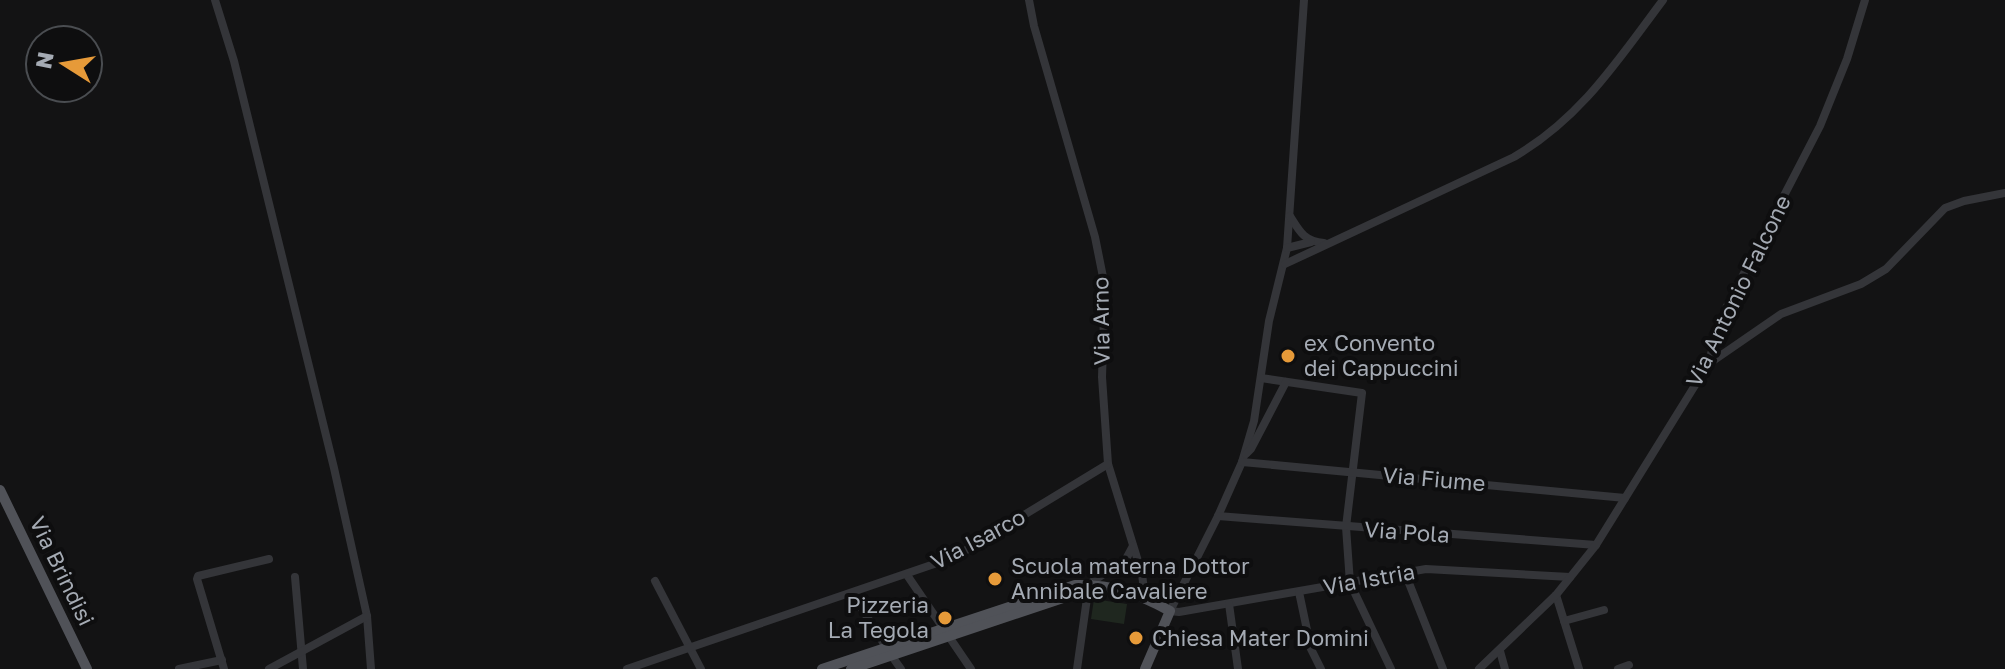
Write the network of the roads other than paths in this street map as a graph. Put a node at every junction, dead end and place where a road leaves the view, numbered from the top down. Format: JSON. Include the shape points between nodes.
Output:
{"nodes":[{"id":1,"x":215,"y":0,"type":"edge"},
{"id":2,"x":1029,"y":0,"type":"edge"},
{"id":3,"x":1304,"y":0,"type":"edge"},
{"id":4,"x":1663,"y":0,"type":"edge"},
{"id":5,"x":1865,"y":0,"type":"edge"},
{"id":6,"x":2005,"y":193,"type":"edge"},
{"id":7,"x":1290,"y":215,"type":"junction"},
{"id":8,"x":1311,"y":242,"type":"junction"},
{"id":9,"x":1325,"y":243,"type":"junction"},
{"id":10,"x":1287,"y":248,"type":"junction"},
{"id":11,"x":1285,"y":264,"type":"junction"},
{"id":12,"x":1707,"y":366,"type":"junction"},
{"id":13,"x":1261,"y":378,"type":"junction"},
{"id":14,"x":1286,"y":382,"type":"junction"},
{"id":15,"x":1243,"y":458,"type":"junction"},
{"id":16,"x":1108,"y":464,"type":"junction"},
{"id":17,"x":1355,"y":472,"type":"junction"},
{"id":18,"x":0,"y":490,"type":"edge"},
{"id":19,"x":1625,"y":498,"type":"junction"},
{"id":20,"x":1218,"y":516,"type":"junction"},
{"id":21,"x":1346,"y":527,"type":"junction"},
{"id":22,"x":1596,"y":545,"type":"junction"},
{"id":23,"x":1133,"y":546,"type":"junction"},
{"id":24,"x":269,"y":559,"type":"dead end"},
{"id":25,"x":1405,"y":573,"type":"junction"},
{"id":26,"x":907,"y":575,"type":"junction"},
{"id":27,"x":295,"y":577,"type":"dead end"},
{"id":28,"x":1570,"y":577,"type":"junction"},
{"id":29,"x":655,"y":581,"type":"dead end"},
{"id":30,"x":1350,"y":583,"type":"junction"},
{"id":31,"x":1089,"y":584,"type":"junction"},
{"id":32,"x":1299,"y":592,"type":"junction"},
{"id":33,"x":852,"y":593,"type":"junction"},
{"id":34,"x":1556,"y":595,"type":"junction"},
{"id":35,"x":1145,"y":598,"type":"junction"},
{"id":36,"x":1229,"y":604,"type":"junction"},
{"id":37,"x":1604,"y":610,"type":"dead end"},
{"id":38,"x":1170,"y":611,"type":"junction"},
{"id":39,"x":367,"y":616,"type":"junction"},
{"id":40,"x":1564,"y":621,"type":"junction"},
{"id":41,"x":946,"y":632,"type":"junction"},
{"id":42,"x":690,"y":647,"type":"junction"},
{"id":43,"x":302,"y":650,"type":"junction"},
{"id":44,"x":889,"y":651,"type":"junction"},
{"id":45,"x":1500,"y":651,"type":"junction"},
{"id":46,"x":223,"y":665,"type":"edge"},
{"id":47,"x":1629,"y":665,"type":"dead end"},
{"id":48,"x":638,"y":667,"type":"edge"},
{"id":49,"x":87,"y":669,"type":"edge"},
{"id":50,"x":179,"y":669,"type":"edge"},
{"id":51,"x":269,"y":669,"type":"edge"},
{"id":52,"x":303,"y":669,"type":"edge"},
{"id":53,"x":371,"y":669,"type":"edge"},
{"id":54,"x":627,"y":669,"type":"edge"},
{"id":55,"x":701,"y":669,"type":"edge"},
{"id":56,"x":822,"y":669,"type":"edge"},
{"id":57,"x":851,"y":669,"type":"edge"},
{"id":58,"x":901,"y":669,"type":"edge"},
{"id":59,"x":971,"y":669,"type":"edge"},
{"id":60,"x":1077,"y":669,"type":"edge"},
{"id":61,"x":1145,"y":669,"type":"edge"},
{"id":62,"x":1238,"y":669,"type":"edge"},
{"id":63,"x":1321,"y":669,"type":"edge"},
{"id":64,"x":1391,"y":669,"type":"edge"},
{"id":65,"x":1443,"y":669,"type":"edge"},
{"id":66,"x":1479,"y":669,"type":"edge"},
{"id":67,"x":1505,"y":669,"type":"edge"},
{"id":68,"x":1579,"y":669,"type":"edge"},
{"id":69,"x":1618,"y":669,"type":"edge"}],
"edges":[{"from":1,"to":39,"type":"street"},
{"from":2,"to":16,"type":"street","name":"Via Arno","via":[[1105,287],[1102,377]]},
{"from":3,"to":7,"type":"street"},
{"from":4,"to":9,"type":"street","via":[[1592,94],[1537,143]]},
{"from":5,"to":12,"type":"street","name":"Via Antonio Falcone","via":[[1820,126],[1726,308]]},
{"from":6,"to":12,"type":"street","via":[[1945,208],[1886,269],[1781,314]]},
{"from":7,"to":8,"type":"street"},
{"from":7,"to":10,"type":"street"},
{"from":8,"to":9,"type":"street"},
{"from":8,"to":10,"type":"street"},
{"from":9,"to":11,"type":"street"},
{"from":10,"to":11,"type":"street"},
{"from":11,"to":13,"type":"street"},
{"from":12,"to":19,"type":"street","name":"Via Antonio Falcone"},
{"from":13,"to":14,"type":"street"},
{"from":13,"to":15,"type":"street"},
{"from":14,"to":15,"type":"street"},
{"from":14,"to":17,"type":"street","via":[[1362,393]]},
{"from":15,"to":17,"type":"street","name":"Via Fiume"},
{"from":15,"to":20,"type":"street"},
{"from":16,"to":23,"type":"street","name":"Via Arno"},
{"from":16,"to":26,"type":"street","name":"Via Isarco","via":[[963,552]]},
{"from":17,"to":19,"type":"street","name":"Via Fiume"},
{"from":17,"to":21,"type":"street"},
{"from":18,"to":49,"type":"main road","name":"Via Brindisi"},
{"from":19,"to":22,"type":"street","name":"Via Antonio Falcone"},
{"from":20,"to":21,"type":"street","name":"Via Pola"},
{"from":20,"to":38,"type":"street"},
{"from":21,"to":22,"type":"street","name":"Via Pola"},
{"from":21,"to":30,"type":"street"},
{"from":22,"to":28,"type":"street","name":"Via Antonio Falcone"},
{"from":23,"to":31,"type":"street","via":[[1126,559]]},
{"from":23,"to":35,"type":"street","name":"Via Arno"},
{"from":24,"to":46,"type":"street","via":[[198,576]]},
{"from":25,"to":28,"type":"street","name":"Via Istria","via":[[1426,569]]},
{"from":25,"to":30,"type":"street","name":"Via Istria"},
{"from":25,"to":65,"type":"street"},
{"from":26,"to":33,"type":"street","name":"Via Isarco"},
{"from":26,"to":41,"type":"street"},
{"from":27,"to":43,"type":"street"},
{"from":28,"to":34,"type":"street","name":"Via Antonio Falcone"},
{"from":29,"to":42,"type":"street"},
{"from":30,"to":32,"type":"street","name":"Via Istria"},
{"from":30,"to":64,"type":"street"},
{"from":31,"to":35,"type":"main road"},
{"from":31,"to":41,"type":"main road"},
{"from":31,"to":60,"type":"street"},
{"from":32,"to":36,"type":"street","name":"Via Istria"},
{"from":32,"to":63,"type":"street","via":[[1311,649]]},
{"from":33,"to":42,"type":"street","name":"Via Isarco"},
{"from":33,"to":44,"type":"street"},
{"from":34,"to":40,"type":"street"},
{"from":34,"to":45,"type":"street","name":"Via Antonio Falcone"},
{"from":35,"to":38,"type":"main road"},
{"from":36,"to":38,"type":"street","name":"Via Istria"},
{"from":36,"to":62,"type":"street"},
{"from":37,"to":40,"type":"street"},
{"from":38,"to":61,"type":"main road"},
{"from":39,"to":43,"type":"street"},
{"from":39,"to":53,"type":"street"},
{"from":40,"to":68,"type":"street"},
{"from":41,"to":44,"type":"main road"},
{"from":41,"to":59,"type":"street"},
{"from":42,"to":48,"type":"street","name":"Via Isarco"},
{"from":42,"to":55,"type":"street"},
{"from":43,"to":51,"type":"street"},
{"from":43,"to":52,"type":"street"},
{"from":44,"to":56,"type":"main road"},
{"from":44,"to":57,"type":"main road"},
{"from":44,"to":58,"type":"street"},
{"from":45,"to":66,"type":"street","name":"Via Antonio Falcone"},
{"from":45,"to":67,"type":"street"},
{"from":46,"to":50,"type":"street"},
{"from":47,"to":69,"type":"street"},
{"from":48,"to":54,"type":"street","name":"Via Isarco"}]}
